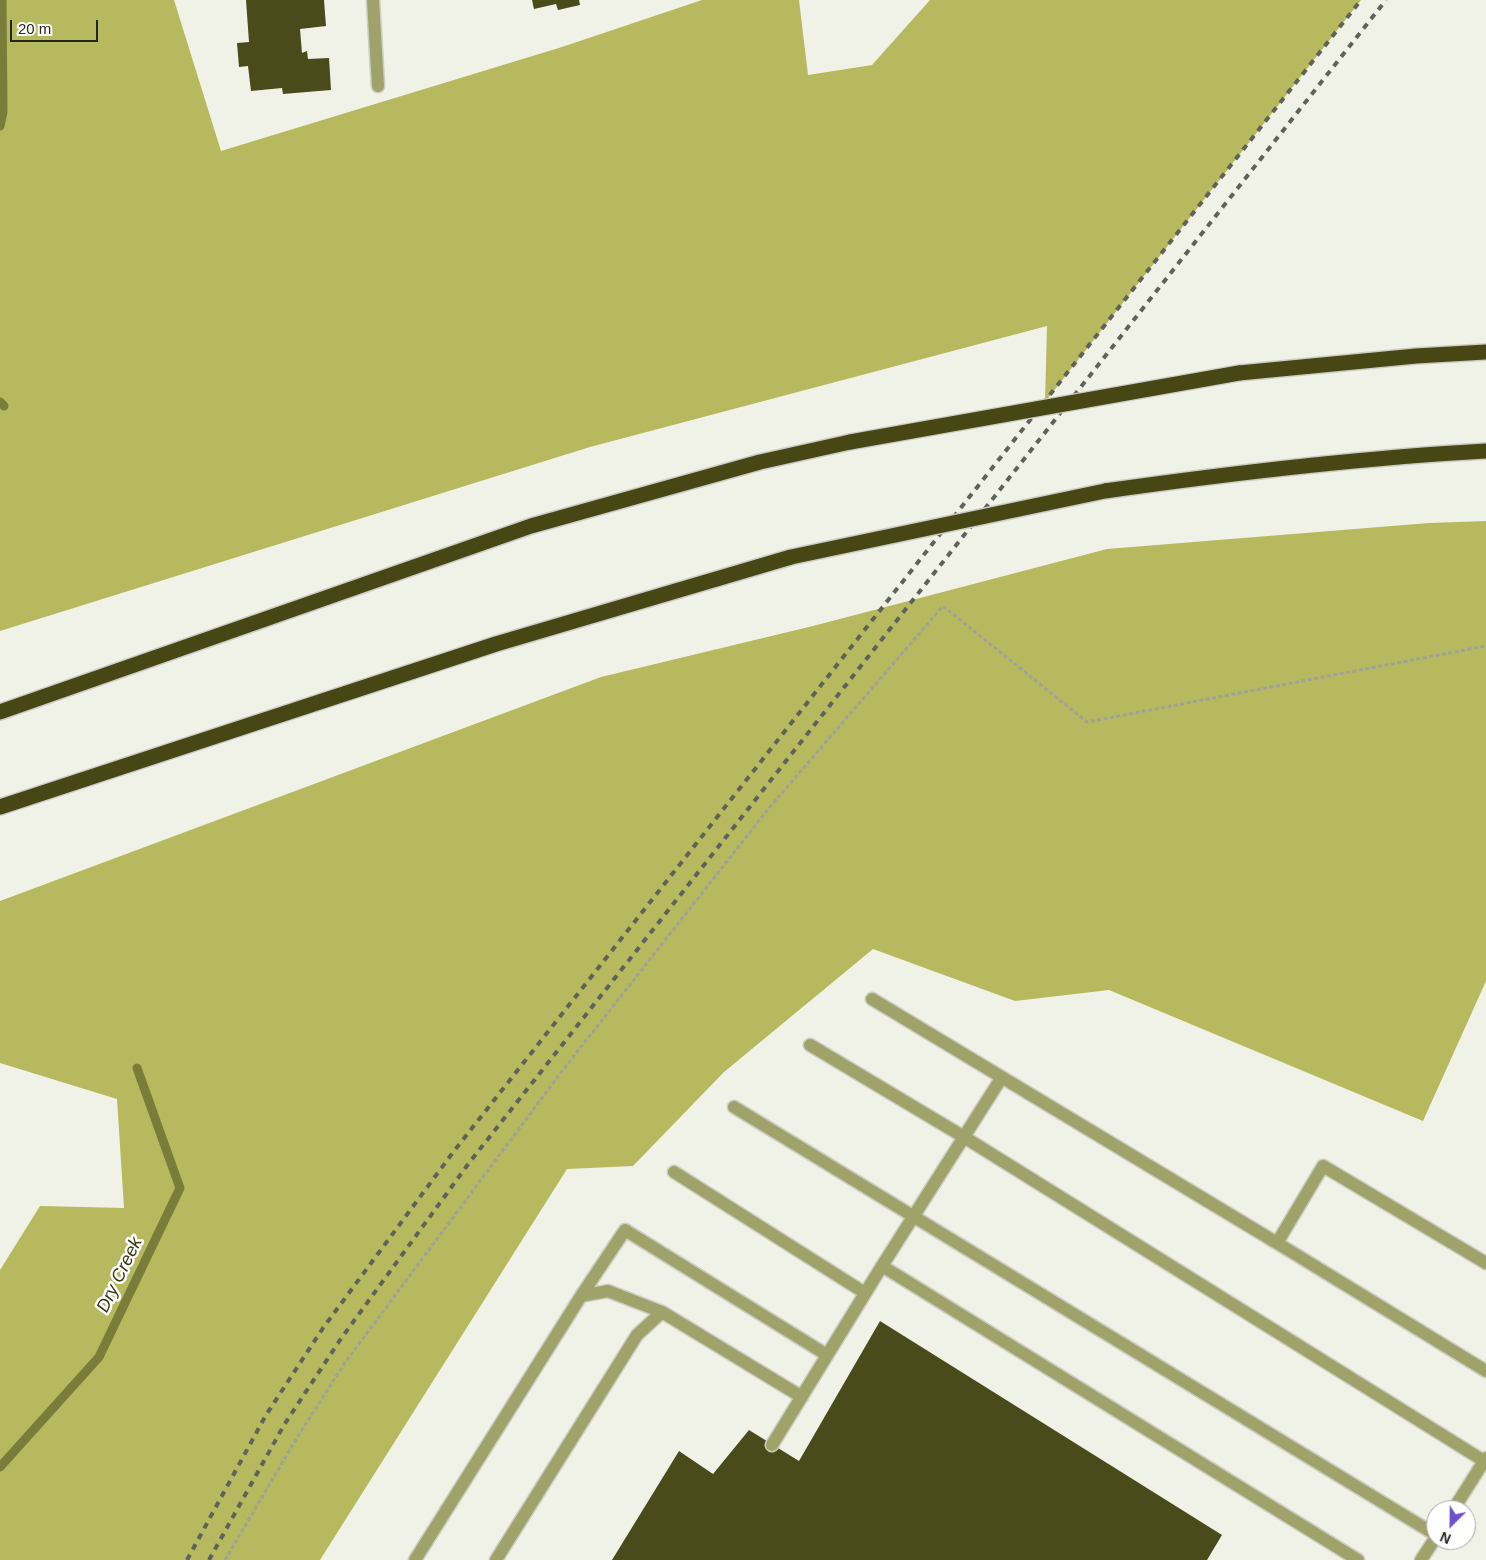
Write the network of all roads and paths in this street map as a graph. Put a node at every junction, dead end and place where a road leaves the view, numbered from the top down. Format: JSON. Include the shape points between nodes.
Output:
{"nodes":[{"id":1,"x":373,"y":0,"type":"edge"},
{"id":2,"x":378,"y":86,"type":"dead end"},
{"id":3,"x":1486,"y":352,"type":"edge"},
{"id":4,"x":1486,"y":450,"type":"edge"},
{"id":5,"x":1486,"y":646,"type":"edge"},
{"id":6,"x":0,"y":712,"type":"edge"},
{"id":7,"x":0,"y":807,"type":"edge"},
{"id":8,"x":872,"y":999,"type":"dead end"},
{"id":9,"x":810,"y":1045,"type":"dead end"},
{"id":10,"x":1002,"y":1077,"type":"junction"},
{"id":11,"x":734,"y":1107,"type":"dead end"},
{"id":12,"x":964,"y":1137,"type":"junction"},
{"id":13,"x":674,"y":1172,"type":"dead end"},
{"id":14,"x":914,"y":1216,"type":"junction"},
{"id":15,"x":1277,"y":1243,"type":"junction"},
{"id":16,"x":1486,"y":1264,"type":"edge"},
{"id":17,"x":882,"y":1266,"type":"junction"},
{"id":18,"x":865,"y":1293,"type":"junction"},
{"id":19,"x":581,"y":1296,"type":"junction"},
{"id":20,"x":662,"y":1312,"type":"junction"},
{"id":21,"x":827,"y":1355,"type":"junction"},
{"id":22,"x":1486,"y":1371,"type":"edge"},
{"id":23,"x":802,"y":1397,"type":"junction"},
{"id":24,"x":772,"y":1445,"type":"dead end"},
{"id":25,"x":1485,"y":1460,"type":"edge"},
{"id":26,"x":1459,"y":1500,"type":"edge"},
{"id":27,"x":1426,"y":1530,"type":"edge"},
{"id":28,"x":226,"y":1560,"type":"edge"},
{"id":29,"x":415,"y":1560,"type":"edge"},
{"id":30,"x":496,"y":1560,"type":"edge"},
{"id":31,"x":1358,"y":1560,"type":"edge"}],
"edges":[{"from":1,"to":2,"type":"street"},
{"from":3,"to":6,"type":"highway","bridge":true,"via":[[1239,373],[850,442],[760,462],[530,526]]},
{"from":4,"to":7,"type":"highway","bridge":true,"via":[[1266,469],[1105,491],[791,557],[496,644]]},
{"from":5,"to":28,"type":"path","via":[[1087,722],[943,606],[770,808],[559,1075],[344,1364]]},
{"from":8,"to":10,"type":"street"},
{"from":9,"to":12,"type":"street"},
{"from":10,"to":12,"type":"street"},
{"from":10,"to":15,"type":"street"},
{"from":11,"to":14,"type":"street"},
{"from":12,"to":14,"type":"street"},
{"from":12,"to":25,"type":"street"},
{"from":13,"to":18,"type":"street"},
{"from":14,"to":17,"type":"street"},
{"from":14,"to":27,"type":"street"},
{"from":15,"to":16,"type":"street","via":[[1323,1166]]},
{"from":15,"to":22,"type":"street"},
{"from":17,"to":18,"type":"street"},
{"from":17,"to":31,"type":"street"},
{"from":18,"to":21,"type":"street"},
{"from":19,"to":20,"type":"street","via":[[608,1291]]},
{"from":19,"to":21,"type":"street","via":[[625,1230]]},
{"from":19,"to":29,"type":"street"},
{"from":20,"to":23,"type":"street"},
{"from":20,"to":30,"type":"street","via":[[636,1335]]},
{"from":21,"to":23,"type":"street"},
{"from":23,"to":24,"type":"street"},
{"from":25,"to":26,"type":"street"}]}
